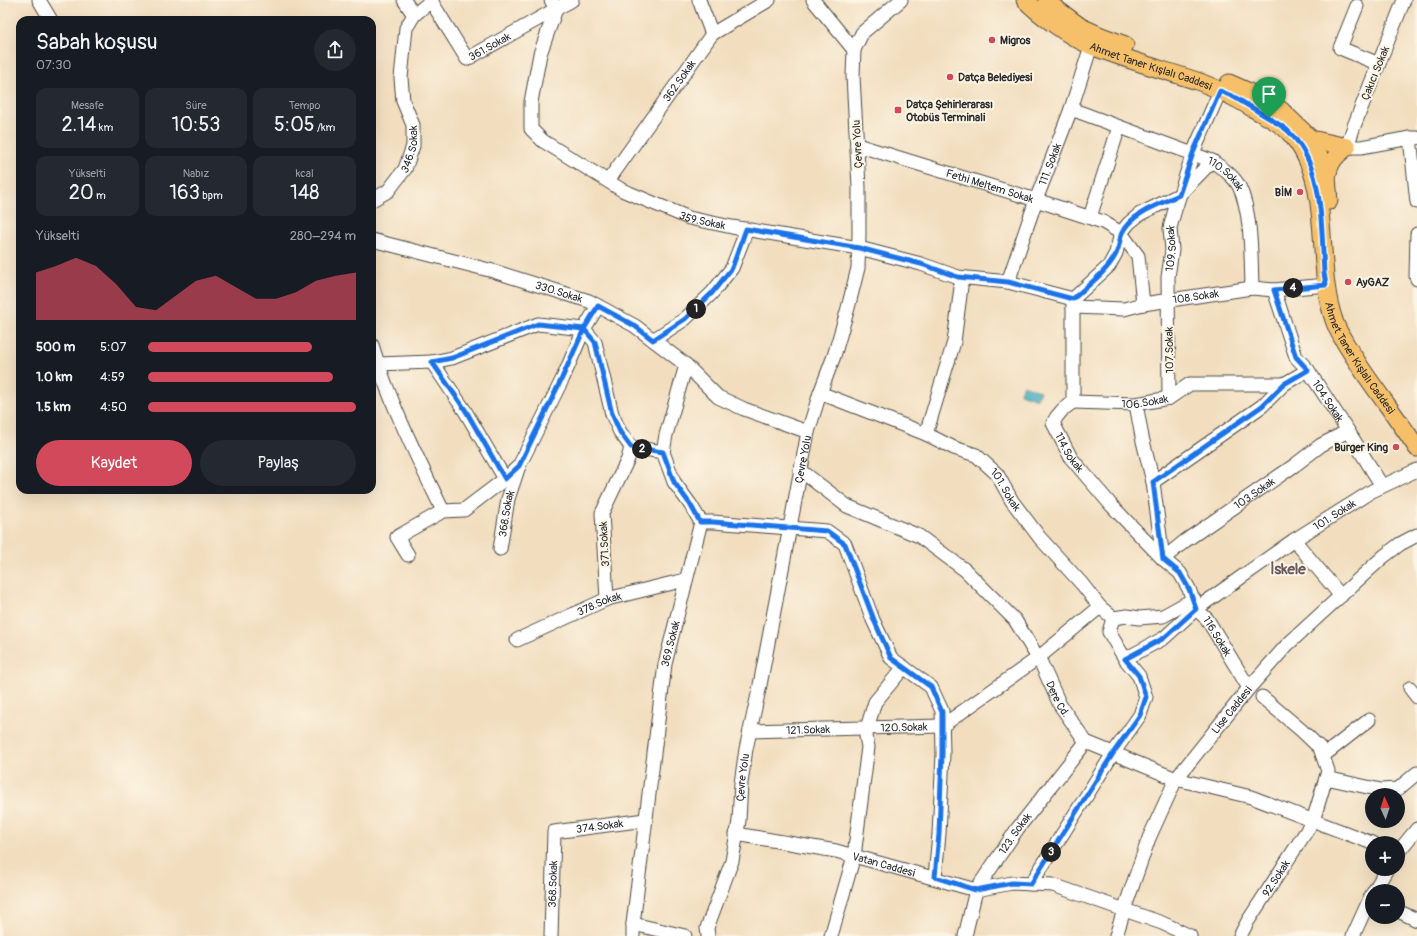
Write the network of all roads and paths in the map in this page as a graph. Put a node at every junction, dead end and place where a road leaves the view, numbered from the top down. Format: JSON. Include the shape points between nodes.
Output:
{"nodes":[{"id":1,"x":39,"y":0,"type":"edge"},
{"id":2,"x":404,"y":0,"type":"edge"},
{"id":3,"x":431,"y":0,"type":"edge"},
{"id":4,"x":572,"y":0,"type":"edge"},
{"id":5,"x":699,"y":0,"type":"edge"},
{"id":6,"x":769,"y":0,"type":"edge"},
{"id":7,"x":813,"y":0,"type":"edge"},
{"id":8,"x":901,"y":0,"type":"edge"},
{"id":9,"x":1026,"y":0,"type":"edge"},
{"id":10,"x":1047,"y":0,"type":"edge"},
{"id":11,"x":1404,"y":0,"type":"edge"},
{"id":12,"x":554,"y":4,"type":"edge"},
{"id":13,"x":1357,"y":6,"type":"dead end"},
{"id":14,"x":414,"y":15,"type":"junction"},
{"id":15,"x":49,"y":16,"type":"edge"},
{"id":16,"x":712,"y":34,"type":"junction"},
{"id":17,"x":1091,"y":46,"type":"junction"},
{"id":18,"x":854,"y":50,"type":"junction"},
{"id":19,"x":1378,"y":64,"type":"junction"},
{"id":20,"x":1220,"y":91,"type":"junction"},
{"id":21,"x":1071,"y":109,"type":"junction"},
{"id":22,"x":1119,"y":127,"type":"junction"},
{"id":23,"x":1414,"y":138,"type":"edge"},
{"id":24,"x":1311,"y":139,"type":"junction"},
{"id":25,"x":857,"y":145,"type":"junction"},
{"id":26,"x":1347,"y":147,"type":"junction"},
{"id":27,"x":1193,"y":153,"type":"junction"},
{"id":28,"x":1212,"y":161,"type":"junction"},
{"id":29,"x":1327,"y":177,"type":"junction"},
{"id":30,"x":608,"y":181,"type":"junction"},
{"id":31,"x":1179,"y":195,"type":"junction"},
{"id":32,"x":376,"y":198,"type":"edge"},
{"id":33,"x":1036,"y":200,"type":"junction"},
{"id":34,"x":1417,"y":202,"type":"edge"},
{"id":35,"x":1090,"y":217,"type":"junction"},
{"id":36,"x":746,"y":229,"type":"junction"},
{"id":37,"x":1121,"y":233,"type":"junction"},
{"id":38,"x":1417,"y":234,"type":"edge"},
{"id":39,"x":376,"y":241,"type":"edge"},
{"id":40,"x":859,"y":248,"type":"junction"},
{"id":41,"x":958,"y":277,"type":"junction"},
{"id":42,"x":1417,"y":279,"type":"edge"},
{"id":43,"x":1008,"y":282,"type":"junction"},
{"id":44,"x":1326,"y":285,"type":"junction"},
{"id":45,"x":1252,"y":288,"type":"junction"},
{"id":46,"x":1274,"y":290,"type":"junction"},
{"id":47,"x":1168,"y":301,"type":"junction"},
{"id":48,"x":1073,"y":303,"type":"junction"},
{"id":49,"x":1143,"y":304,"type":"junction"},
{"id":50,"x":598,"y":306,"type":"junction"},
{"id":51,"x":584,"y":329,"type":"junction"},
{"id":52,"x":653,"y":340,"type":"junction"},
{"id":53,"x":376,"y":358,"type":"edge"},
{"id":54,"x":432,"y":362,"type":"junction"},
{"id":55,"x":378,"y":364,"type":"junction"},
{"id":56,"x":686,"y":365,"type":"junction"},
{"id":57,"x":1308,"y":370,"type":"junction"},
{"id":58,"x":1284,"y":384,"type":"junction"},
{"id":59,"x":820,"y":393,"type":"junction"},
{"id":60,"x":1169,"y":398,"type":"junction"},
{"id":61,"x":1073,"y":402,"type":"junction"},
{"id":62,"x":1136,"y":404,"type":"junction"},
{"id":63,"x":1417,"y":427,"type":"edge"},
{"id":64,"x":1348,"y":431,"type":"junction"},
{"id":65,"x":808,"y":432,"type":"junction"},
{"id":66,"x":926,"y":434,"type":"junction"},
{"id":67,"x":631,"y":447,"type":"junction"},
{"id":68,"x":1417,"y":448,"type":"edge"},
{"id":69,"x":663,"y":452,"type":"junction"},
{"id":70,"x":519,"y":466,"type":"junction"},
{"id":71,"x":800,"y":470,"type":"junction"},
{"id":72,"x":1417,"y":470,"type":"edge"},
{"id":73,"x":505,"y":479,"type":"junction"},
{"id":74,"x":1153,"y":482,"type":"junction"},
{"id":75,"x":1382,"y":486,"type":"junction"},
{"id":76,"x":443,"y":511,"type":"junction"},
{"id":77,"x":700,"y":522,"type":"junction"},
{"id":78,"x":789,"y":528,"type":"junction"},
{"id":79,"x":1417,"y":535,"type":"edge"},
{"id":80,"x":1294,"y":540,"type":"junction"},
{"id":81,"x":500,"y":549,"type":"dead end"},
{"id":82,"x":408,"y":555,"type":"dead end"},
{"id":83,"x":1163,"y":559,"type":"junction"},
{"id":84,"x":686,"y":580,"type":"junction"},
{"id":85,"x":1341,"y":596,"type":"junction"},
{"id":86,"x":607,"y":599,"type":"junction"},
{"id":87,"x":1195,"y":604,"type":"junction"},
{"id":88,"x":1100,"y":607,"type":"junction"},
{"id":89,"x":1113,"y":618,"type":"junction"},
{"id":90,"x":518,"y":640,"type":"dead end"},
{"id":91,"x":1038,"y":658,"type":"junction"},
{"id":92,"x":1125,"y":659,"type":"junction"},
{"id":93,"x":904,"y":668,"type":"junction"},
{"id":94,"x":1249,"y":688,"type":"junction"},
{"id":95,"x":1262,"y":697,"type":"dead end"},
{"id":96,"x":1368,"y":720,"type":"dead end"},
{"id":97,"x":942,"y":726,"type":"junction"},
{"id":98,"x":867,"y":728,"type":"junction"},
{"id":99,"x":750,"y":731,"type":"junction"},
{"id":100,"x":1086,"y":742,"type":"junction"},
{"id":101,"x":1114,"y":752,"type":"junction"},
{"id":102,"x":1323,"y":756,"type":"junction"},
{"id":103,"x":1417,"y":773,"type":"edge"},
{"id":104,"x":1326,"y":778,"type":"junction"},
{"id":105,"x":1176,"y":779,"type":"junction"},
{"id":106,"x":646,"y":820,"type":"junction"},
{"id":107,"x":1313,"y":821,"type":"junction"},
{"id":108,"x":1417,"y":829,"type":"edge"},
{"id":109,"x":554,"y":832,"type":"joint"},
{"id":110,"x":736,"y":834,"type":"junction"},
{"id":111,"x":1365,"y":840,"type":"edge"},
{"id":112,"x":1405,"y":844,"type":"edge"},
{"id":113,"x":854,"y":856,"type":"junction"},
{"id":114,"x":935,"y":877,"type":"junction"},
{"id":115,"x":1031,"y":884,"type":"junction"},
{"id":116,"x":976,"y":890,"type":"junction"},
{"id":117,"x":1124,"y":910,"type":"junction"},
{"id":118,"x":1365,"y":910,"type":"edge"},
{"id":119,"x":1405,"y":914,"type":"edge"},
{"id":120,"x":1417,"y":920,"type":"edge"},
{"id":121,"x":633,"y":930,"type":"edge"},
{"id":122,"x":550,"y":936,"type":"edge"},
{"id":123,"x":685,"y":936,"type":"edge"},
{"id":124,"x":708,"y":936,"type":"edge"},
{"id":125,"x":831,"y":936,"type":"edge"},
{"id":126,"x":965,"y":936,"type":"edge"},
{"id":127,"x":1116,"y":936,"type":"edge"},
{"id":128,"x":1190,"y":936,"type":"edge"},
{"id":129,"x":1240,"y":936,"type":"edge"},
{"id":130,"x":1353,"y":936,"type":"edge"}],
"edges":[{"from":1,"to":15,"type":"street"},
{"from":2,"to":14,"type":"street"},
{"from":3,"to":12,"type":"street","name":"361.Sokak","via":[[467,59]]},
{"from":3,"to":14,"type":"street"},
{"from":4,"to":12,"type":"street","name":"361.Sokak"},
{"from":5,"to":16,"type":"street"},
{"from":6,"to":16,"type":"street","name":"362.Sokak"},
{"from":7,"to":18,"type":"street"},
{"from":8,"to":18,"type":"street","name":"Çevre Yolu","via":[[862,33]]},
{"from":9,"to":17,"type":"main road","name":"Ahmet Taner Kışlalı Caddesi","via":[[1058,26]]},
{"from":10,"to":24,"type":"main road","name":"Ahmet Taner Kışlalı Caddesi","via":[[1081,27],[1217,77],[1247,91],[1282,110]]},
{"from":11,"to":19,"type":"street","name":"Çakıcı Sokak"},
{"from":12,"to":30,"type":"street","name":"359.Sokak","via":[[540,54],[531,102],[532,129],[543,141]]},
{"from":13,"to":19,"type":"street","via":[[1340,48]]},
{"from":14,"to":32,"type":"street","name":"346.Sokak","via":[[406,28],[401,78],[403,101],[412,125],[413,146],[405,169],[388,191]]},
{"from":16,"to":30,"type":"street","name":"362.Sokak"},
{"from":17,"to":20,"type":"main road","name":"Ahmet Taner Kışlalı Caddesi"},
{"from":17,"to":21,"type":"street","name":"111. Sokak"},
{"from":18,"to":25,"type":"street","name":"Çevre Yolu"},
{"from":19,"to":26,"type":"street","name":"Çakıcı Sokak"},
{"from":20,"to":27,"type":"street","name":"109.Sokak"},
{"from":20,"to":44,"type":"main road","name":"Ahmet Taner Kışlalı Caddesi","via":[[1287,130],[1301,148],[1310,166],[1319,200]]},
{"from":21,"to":22,"type":"street","name":"110.Sokak"},
{"from":21,"to":33,"type":"street","name":"111. Sokak"},
{"from":22,"to":27,"type":"street","name":"110.Sokak"},
{"from":22,"to":35,"type":"street"},
{"from":23,"to":26,"type":"street"},
{"from":23,"to":34,"type":"street"},
{"from":24,"to":26,"type":"main road"},
{"from":24,"to":29,"type":"main road","name":"Ahmet Taner Kışlalı Caddesi"},
{"from":25,"to":33,"type":"street","name":"Fethi Meltem Sokak"},
{"from":25,"to":40,"type":"street","name":"Çevre Yolu"},
{"from":26,"to":29,"type":"main road","via":[[1330,163]]},
{"from":27,"to":28,"type":"street","name":"110.Sokak"},
{"from":27,"to":31,"type":"street","name":"109.Sokak"},
{"from":28,"to":31,"type":"street","name":"109.Sokak"},
{"from":28,"to":45,"type":"street","name":"110.Sokak","via":[[1228,172],[1239,186],[1250,229]]},
{"from":29,"to":63,"type":"main road","name":"Ahmet Taner Kışlalı Caddesi","via":[[1338,294],[1343,313],[1355,340]]},
{"from":30,"to":36,"type":"street","name":"359.Sokak","via":[[622,190],[689,218]]},
{"from":31,"to":37,"type":"street","name":"109.Sokak","via":[[1140,214]]},
{"from":31,"to":47,"type":"street","name":"109.Sokak","via":[[1170,228],[1172,250]]},
{"from":33,"to":35,"type":"street","name":"Fethi Meltem Sokak"},
{"from":33,"to":43,"type":"street","name":"111. Sokak"},
{"from":35,"to":37,"type":"street","name":"Fethi Meltem Sokak"},
{"from":36,"to":40,"type":"street","name":"359.Sokak"},
{"from":36,"to":52,"type":"street","via":[[732,268],[712,293],[685,319]]},
{"from":37,"to":48,"type":"street","via":[[1116,253],[1108,266]]},
{"from":37,"to":49,"type":"street","via":[[1138,256]]},
{"from":38,"to":42,"type":"street"},
{"from":39,"to":50,"type":"street","name":"330.Sokak","via":[[493,271]]},
{"from":40,"to":41,"type":"street","name":"359.Sokak","via":[[921,264]]},
{"from":40,"to":59,"type":"street","name":"Çevre Yolu","via":[[858,268],[848,308]]},
{"from":41,"to":43,"type":"street","name":"359.Sokak"},
{"from":41,"to":66,"type":"street","via":[[961,287],[954,342]]},
{"from":43,"to":48,"type":"street","name":"359.Sokak"},
{"from":44,"to":46,"type":"street","name":"108.Sokak"},
{"from":44,"to":68,"type":"main road","name":"Ahmet Taner Kışlalı Caddesi","via":[[1330,307],[1340,335]]},
{"from":45,"to":46,"type":"street","name":"108.Sokak"},
{"from":45,"to":47,"type":"street","name":"108.Sokak"},
{"from":46,"to":57,"type":"street","name":"104.Sokak","via":[[1296,357]]},
{"from":47,"to":49,"type":"street","name":"108.Sokak"},
{"from":47,"to":60,"type":"street","name":"107.Sokak"},
{"from":48,"to":49,"type":"street","name":"108.Sokak","via":[[1124,309]]},
{"from":48,"to":61,"type":"street"},
{"from":50,"to":51,"type":"street","name":"368.Sokak"},
{"from":50,"to":52,"type":"street","name":"330.Sokak","via":[[635,326]]},
{"from":51,"to":54,"type":"street","via":[[538,324],[452,358]]},
{"from":51,"to":67,"type":"street","via":[[595,342],[612,414],[620,432]]},
{"from":51,"to":70,"type":"street","name":"368.Sokak"},
{"from":52,"to":56,"type":"street","name":"330.Sokak"},
{"from":53,"to":55,"type":"street"},
{"from":54,"to":55,"type":"street"},
{"from":54,"to":73,"type":"street","via":[[466,411]]},
{"from":55,"to":76,"type":"street","via":[[415,453]]},
{"from":56,"to":65,"type":"street","name":"330.Sokak","via":[[718,398]]},
{"from":56,"to":69,"type":"street"},
{"from":57,"to":58,"type":"street"},
{"from":57,"to":64,"type":"street","name":"104.Sokak"},
{"from":58,"to":60,"type":"street","name":"106.Sokak","via":[[1190,384]]},
{"from":58,"to":74,"type":"street","via":[[1262,406]]},
{"from":59,"to":65,"type":"street","name":"Çevre Yolu"},
{"from":59,"to":66,"type":"street","name":"101. Sokak"},
{"from":60,"to":62,"type":"street","name":"106.Sokak"},
{"from":61,"to":62,"type":"street","name":"106.Sokak"},
{"from":61,"to":83,"type":"street","name":"114.Sokak","via":[[1063,408],[1053,423],[1071,458],[1111,506]]},
{"from":62,"to":74,"type":"street"},
{"from":64,"to":75,"type":"street","name":"104.Sokak"},
{"from":64,"to":83,"type":"street","name":"103.Sokak","via":[[1321,445],[1184,541]]},
{"from":65,"to":71,"type":"street","name":"Çevre Yolu"},
{"from":66,"to":88,"type":"street","name":"101. Sokak","via":[[954,448],[976,455],[997,474],[1012,502]]},
{"from":67,"to":69,"type":"street"},
{"from":67,"to":86,"type":"street","name":"371.Sokak","via":[[628,459],[602,513]]},
{"from":69,"to":77,"type":"street","via":[[674,482]]},
{"from":70,"to":73,"type":"street"},
{"from":70,"to":81,"type":"street","name":"368.Sokak","via":[[508,499]]},
{"from":71,"to":78,"type":"street","name":"Çevre Yolu"},
{"from":71,"to":91,"type":"street","name":"Dere Cd.","via":[[846,506],[919,536],[965,570],[1014,620]]},
{"from":72,"to":75,"type":"street","name":"101. Sokak"},
{"from":73,"to":76,"type":"street","via":[[464,510]]},
{"from":74,"to":83,"type":"street"},
{"from":75,"to":80,"type":"street","name":"101. Sokak"},
{"from":76,"to":82,"type":"street","via":[[397,537]]},
{"from":77,"to":78,"type":"street"},
{"from":77,"to":84,"type":"street","name":"369.Sokak"},
{"from":78,"to":93,"type":"street","via":[[827,531],[845,544],[891,658]]},
{"from":78,"to":99,"type":"street","name":"Çevre Yolu"},
{"from":79,"to":85,"type":"street","name":"Lise Caddesi","via":[[1383,557]]},
{"from":80,"to":85,"type":"street"},
{"from":80,"to":87,"type":"street","name":"101. Sokak"},
{"from":83,"to":87,"type":"street","name":"116.Sokak","via":[[1180,573]]},
{"from":84,"to":86,"type":"street","name":"378.Sokak"},
{"from":84,"to":106,"type":"street","name":"369.Sokak","via":[[665,664]]},
{"from":85,"to":94,"type":"street","name":"Lise Caddesi","via":[[1287,645]]},
{"from":86,"to":90,"type":"street","name":"378.Sokak"},
{"from":87,"to":89,"type":"street","via":[[1163,616]]},
{"from":87,"to":92,"type":"street","via":[[1164,638]]},
{"from":87,"to":94,"type":"street","name":"116.Sokak"},
{"from":88,"to":89,"type":"street","name":"101. Sokak"},
{"from":88,"to":91,"type":"street"},
{"from":89,"to":92,"type":"street","via":[[1109,632]]},
{"from":91,"to":97,"type":"street"},
{"from":91,"to":100,"type":"street","name":"Dere Cd.","via":[[1060,705]]},
{"from":92,"to":101,"type":"street","via":[[1139,676],[1146,697],[1140,715]]},
{"from":93,"to":97,"type":"street","via":[[931,687],[942,712]]},
{"from":93,"to":98,"type":"street","via":[[875,702]]},
{"from":94,"to":105,"type":"street","name":"Lise Caddesi"},
{"from":95,"to":102,"type":"street","via":[[1306,734],[1320,748]]},
{"from":96,"to":102,"type":"street"},
{"from":97,"to":98,"type":"street","name":"120.Sokak"},
{"from":97,"to":114,"type":"street"},
{"from":98,"to":99,"type":"street","name":"121.Sokak"},
{"from":98,"to":113,"type":"street","via":[[868,748]]},
{"from":99,"to":110,"type":"street","name":"Çevre Yolu","via":[[741,782]]},
{"from":100,"to":101,"type":"street"},
{"from":100,"to":116,"type":"street","name":"123. Sokak","via":[[1018,828]]},
{"from":101,"to":105,"type":"street"},
{"from":101,"to":115,"type":"street"},
{"from":102,"to":104,"type":"street","via":[[1328,771]]},
{"from":103,"to":104,"type":"street","via":[[1398,789],[1381,790]]},
{"from":104,"to":107,"type":"street"},
{"from":105,"to":107,"type":"street","via":[[1251,797]]},
{"from":105,"to":117,"type":"street","name":"Lise Caddesi","via":[[1149,838]]},
{"from":106,"to":109,"type":"street","name":"374.Sokak"},
{"from":106,"to":121,"type":"street","name":"369.Sokak"},
{"from":107,"to":111,"type":"street"},
{"from":107,"to":129,"type":"street","name":"92.Sokak"},
{"from":108,"to":112,"type":"street"},
{"from":109,"to":122,"type":"street","name":"368.Sokak"},
{"from":110,"to":113,"type":"street","name":"Vatan Caddesi"},
{"from":110,"to":124,"type":"street","name":"Çevre Yolu","via":[[732,861],[707,928]]},
{"from":113,"to":114,"type":"street","name":"Vatan Caddesi"},
{"from":113,"to":125,"type":"street"},
{"from":114,"to":116,"type":"street","name":"Vatan Caddesi"},
{"from":115,"to":116,"type":"street","name":"Vatan Caddesi","via":[[1012,883]]},
{"from":115,"to":117,"type":"street","name":"Vatan Caddesi","via":[[1052,885]]},
{"from":116,"to":126,"type":"street","name":"123. Sokak"},
{"from":117,"to":127,"type":"street","name":"Lise Caddesi"},
{"from":117,"to":128,"type":"street","name":"Vatan Caddesi"},
{"from":118,"to":130,"type":"street"},
{"from":119,"to":120,"type":"street"},
{"from":121,"to":123,"type":"street"}]}
